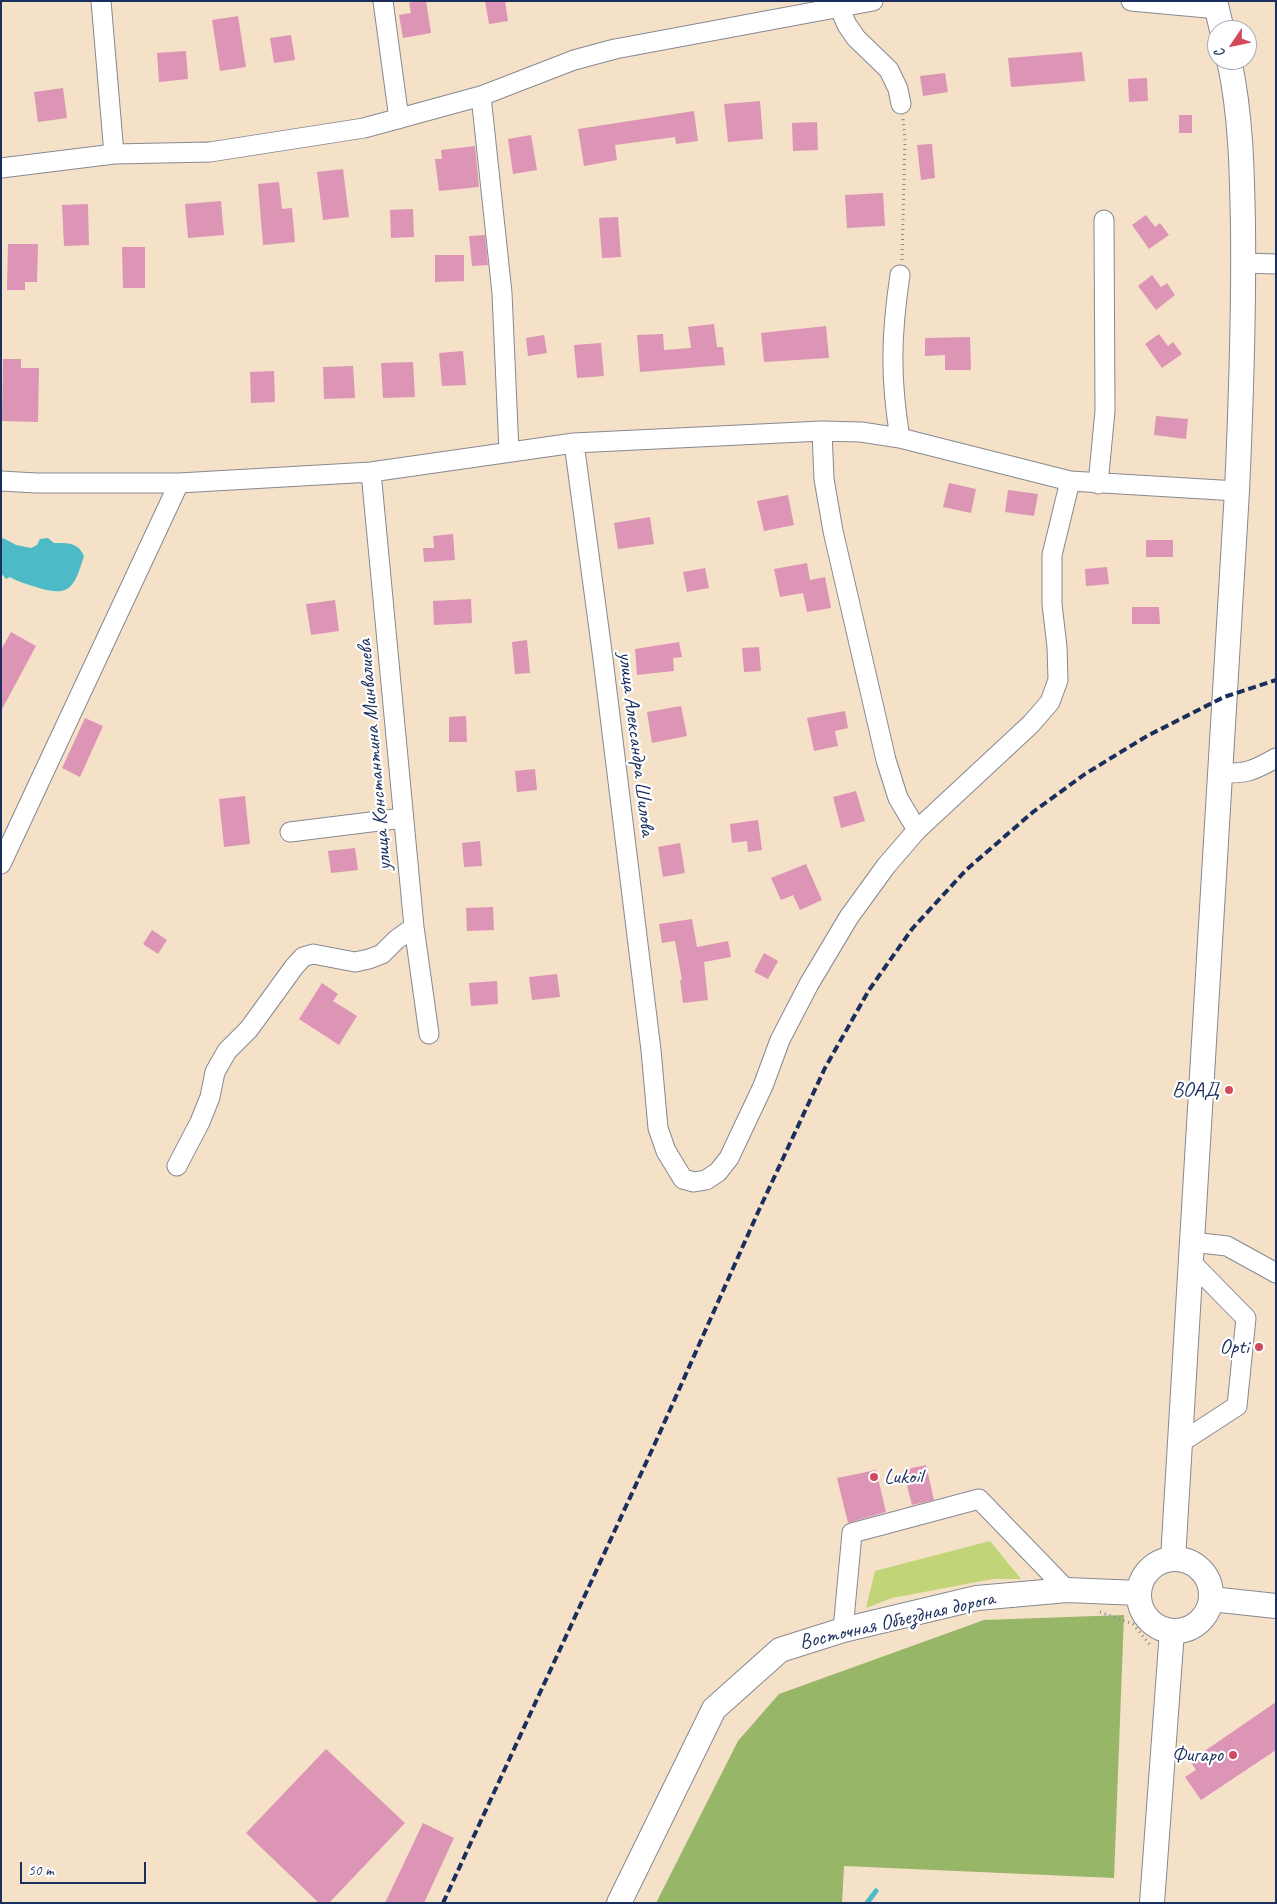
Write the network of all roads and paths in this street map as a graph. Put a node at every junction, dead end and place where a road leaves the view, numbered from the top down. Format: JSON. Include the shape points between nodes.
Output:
{"nodes":[{"id":1,"x":101,"y":1,"type":"edge"},
{"id":2,"x":383,"y":1,"type":"edge"},
{"id":3,"x":873,"y":1,"type":"edge"},
{"id":4,"x":1131,"y":1,"type":"edge"},
{"id":5,"x":839,"y":8,"type":"junction"},
{"id":6,"x":1218,"y":14,"type":"edge"},
{"id":7,"x":1230,"y":70,"type":"edge"},
{"id":8,"x":481,"y":96,"type":"junction"},
{"id":9,"x":901,"y":104,"type":"joint"},
{"id":10,"x":399,"y":119,"type":"junction"},
{"id":11,"x":114,"y":154,"type":"junction"},
{"id":12,"x":1,"y":168,"type":"edge"},
{"id":13,"x":1104,"y":220,"type":"dead end"},
{"id":14,"x":1244,"y":263,"type":"junction"},
{"id":15,"x":1276,"y":264,"type":"edge"},
{"id":16,"x":900,"y":275,"type":"joint"},
{"id":17,"x":822,"y":431,"type":"junction"},
{"id":18,"x":900,"y":438,"type":"junction"},
{"id":19,"x":574,"y":443,"type":"junction"},
{"id":20,"x":509,"y":452,"type":"junction"},
{"id":21,"x":371,"y":472,"type":"junction"},
{"id":22,"x":1,"y":481,"type":"edge"},
{"id":23,"x":1070,"y":481,"type":"junction"},
{"id":24,"x":179,"y":483,"type":"junction"},
{"id":25,"x":1098,"y":484,"type":"junction"},
{"id":26,"x":1237,"y":491,"type":"junction"},
{"id":27,"x":1276,"y":758,"type":"edge"},
{"id":28,"x":1220,"y":773,"type":"junction"},
{"id":29,"x":403,"y":818,"type":"junction"},
{"id":30,"x":917,"y":830,"type":"junction"},
{"id":31,"x":290,"y":832,"type":"dead end"},
{"id":32,"x":1,"y":864,"type":"edge"},
{"id":33,"x":414,"y":927,"type":"junction"},
{"id":34,"x":429,"y":1034,"type":"dead end"},
{"id":35,"x":177,"y":1166,"type":"dead end"},
{"id":36,"x":1191,"y":1252,"type":"junction"},
{"id":37,"x":1276,"y":1273,"type":"edge"},
{"id":38,"x":1180,"y":1443,"type":"junction"},
{"id":39,"x":1173,"y":1559,"type":"junction"},
{"id":40,"x":1067,"y":1590,"type":"junction"},
{"id":41,"x":1139,"y":1593,"type":"junction"},
{"id":42,"x":1211,"y":1599,"type":"junction"},
{"id":43,"x":1276,"y":1606,"type":"edge"},
{"id":44,"x":1099,"y":1612,"type":"dead end"},
{"id":45,"x":843,"y":1630,"type":"junction"},
{"id":46,"x":1172,"y":1631,"type":"junction"},
{"id":47,"x":1154,"y":1649,"type":"dead end"},
{"id":48,"x":619,"y":1903,"type":"edge"},
{"id":49,"x":1152,"y":1903,"type":"edge"}],
"edges":[{"from":1,"to":11,"type":"street"},
{"from":2,"to":10,"type":"street"},
{"from":3,"to":5,"type":"street"},
{"from":4,"to":6,"type":"street"},
{"from":5,"to":8,"type":"street","via":[[615,49],[574,60]]},
{"from":5,"to":9,"type":"street","via":[[856,38],[889,70]]},
{"from":7,"to":14,"type":"main road","via":[[1239,139]]},
{"from":8,"to":10,"type":"street"},
{"from":8,"to":20,"type":"street","via":[[502,293]]},
{"from":9,"to":16,"type":"path","via":[[905,140]]},
{"from":10,"to":11,"type":"street","via":[[364,128],[210,152]]},
{"from":11,"to":12,"type":"street"},
{"from":13,"to":25,"type":"street","via":[[1105,411]]},
{"from":14,"to":15,"type":"street"},
{"from":14,"to":26,"type":"main road"},
{"from":16,"to":18,"type":"street","via":[[892,353]]},
{"from":17,"to":18,"type":"street"},
{"from":17,"to":19,"type":"street"},
{"from":17,"to":30,"type":"street","via":[[824,478],[834,531],[886,760],[898,798]]},
{"from":18,"to":23,"type":"street"},
{"from":19,"to":20,"type":"street"},
{"from":19,"to":30,"type":"street","name":"улица Александра Шилова","via":[[651,1050],[658,1128],[666,1151],[683,1179],[694,1182],[706,1180],[718,1172],[729,1158],[763,1086],[780,1040],[809,984],[849,917]]},
{"from":20,"to":21,"type":"street"},
{"from":21,"to":24,"type":"street"},
{"from":21,"to":29,"type":"street","name":"улица Константина Минвалиева"},
{"from":22,"to":24,"type":"street"},
{"from":23,"to":25,"type":"street"},
{"from":23,"to":30,"type":"street","via":[[1052,555],[1058,680],[1050,702],[1031,724]]},
{"from":24,"to":32,"type":"street"},
{"from":25,"to":26,"type":"street"},
{"from":26,"to":28,"type":"main road"},
{"from":27,"to":28,"type":"street","via":[[1241,774]]},
{"from":28,"to":36,"type":"main road"},
{"from":29,"to":31,"type":"street"},
{"from":29,"to":33,"type":"street","name":"улица Константина Минвалиева"},
{"from":33,"to":34,"type":"street","name":"улица Константина Минвалиева"},
{"from":33,"to":35,"type":"street","via":[[382,954],[369,959],[355,962],[313,954],[303,957],[249,1029],[227,1051],[216,1072],[200,1122]]},
{"from":36,"to":37,"type":"street","via":[[1227,1246]]},
{"from":36,"to":38,"type":"main road"},
{"from":36,"to":38,"type":"street","via":[[1246,1318],[1237,1406]]},
{"from":38,"to":39,"type":"main road"},
{"from":39,"to":41,"type":"main road","via":[[1150,1569]]},
{"from":39,"to":42,"type":"main road","via":[[1189,1562],[1202,1571],[1210,1585]]},
{"from":40,"to":41,"type":"main road","name":"Восточная Объездная дорога"},
{"from":40,"to":45,"type":"main road","name":"Восточная Объездная дорога","via":[[978,1598]]},
{"from":40,"to":45,"type":"street","via":[[979,1499],[852,1533]]},
{"from":41,"to":46,"type":"main road","via":[[1147,1617],[1158,1627]]},
{"from":42,"to":43,"type":"main road"},
{"from":42,"to":46,"type":"main road","via":[[1206,1614],[1199,1622],[1186,1629]]},
{"from":44,"to":47,"type":"path","via":[[1133,1624]]},
{"from":45,"to":48,"type":"main road","name":"Восточная Объездная дорога","via":[[780,1650],[714,1710]]},
{"from":46,"to":49,"type":"main road"}]}
